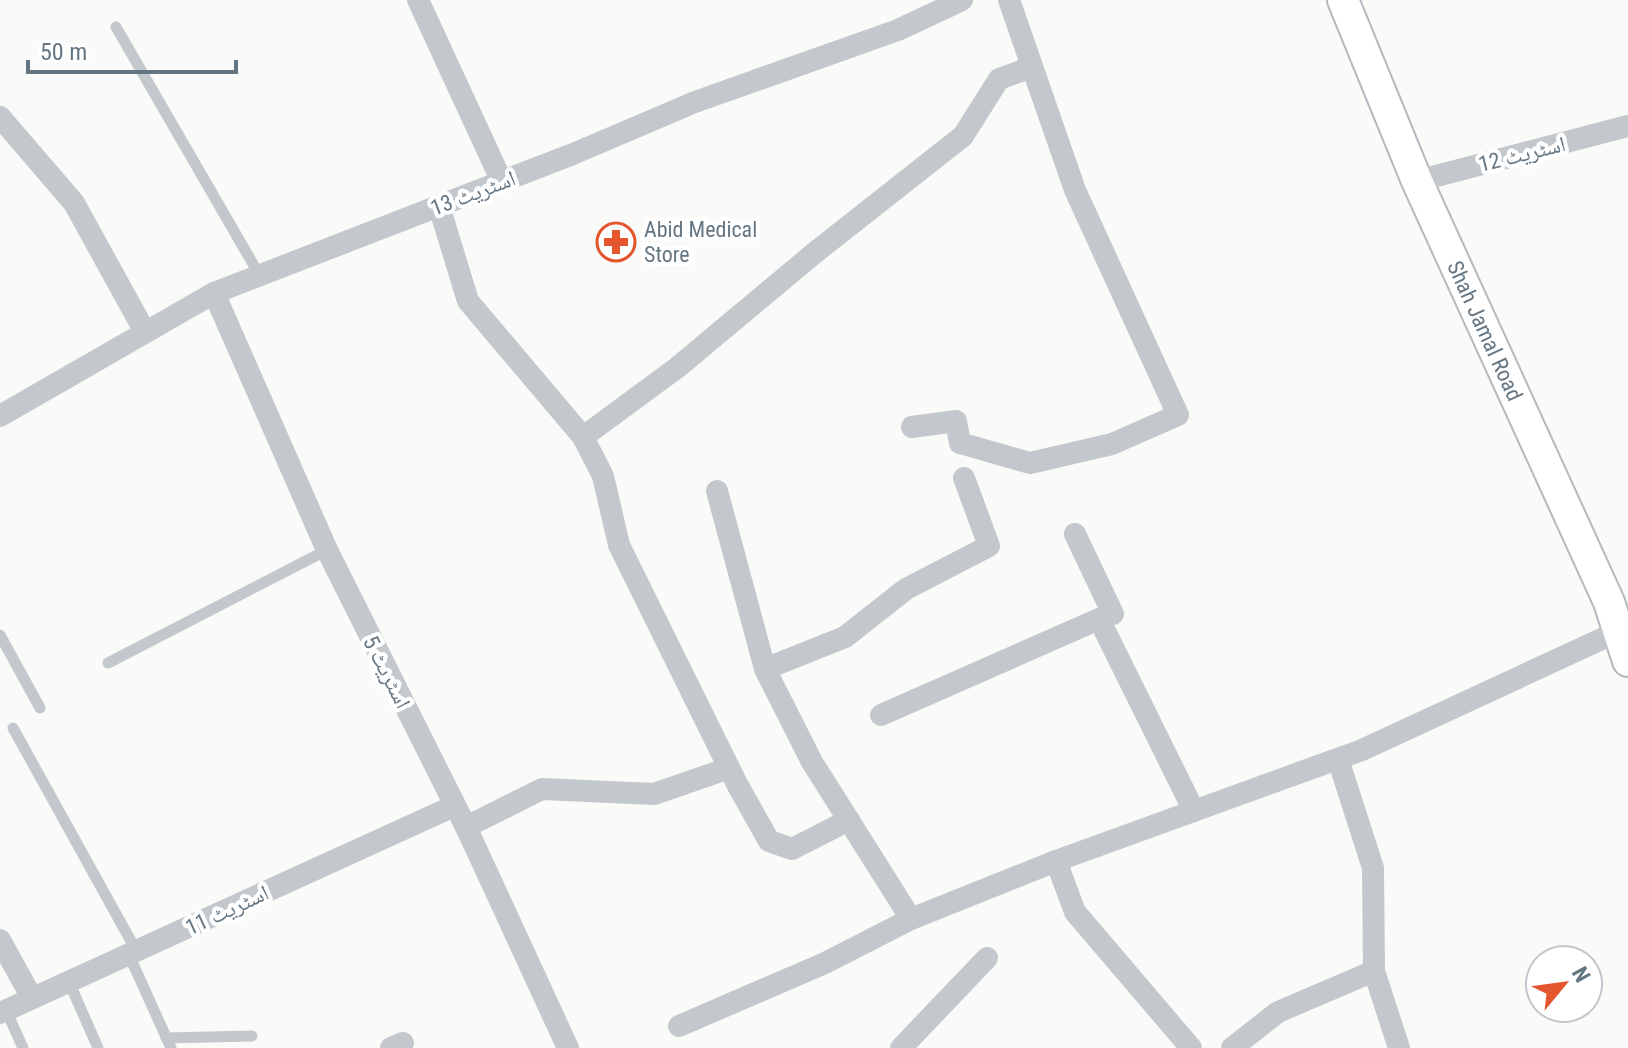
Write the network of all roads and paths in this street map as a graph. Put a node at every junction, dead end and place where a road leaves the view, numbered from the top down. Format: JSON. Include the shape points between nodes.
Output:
{"nodes":[{"id":1,"x":418,"y":0,"type":"edge"},
{"id":2,"x":962,"y":0,"type":"edge"},
{"id":3,"x":1009,"y":0,"type":"edge"},
{"id":4,"x":1343,"y":0,"type":"edge"},
{"id":5,"x":116,"y":27,"type":"dead end"},
{"id":6,"x":1032,"y":67,"type":"junction"},
{"id":7,"x":0,"y":117,"type":"edge"},
{"id":8,"x":1628,"y":126,"type":"edge"},
{"id":9,"x":1417,"y":181,"type":"junction"},
{"id":10,"x":502,"y":182,"type":"junction"},
{"id":11,"x":439,"y":206,"type":"junction"},
{"id":12,"x":260,"y":276,"type":"junction"},
{"id":13,"x":214,"y":293,"type":"junction"},
{"id":14,"x":145,"y":332,"type":"junction"},
{"id":15,"x":0,"y":416,"type":"edge"},
{"id":16,"x":912,"y":427,"type":"dead end"},
{"id":17,"x":583,"y":437,"type":"junction"},
{"id":18,"x":964,"y":478,"type":"dead end"},
{"id":19,"x":717,"y":491,"type":"dead end"},
{"id":20,"x":1075,"y":534,"type":"dead end"},
{"id":21,"x":327,"y":550,"type":"junction"},
{"id":22,"x":1619,"y":601,"type":"edge"},
{"id":23,"x":1099,"y":619,"type":"junction"},
{"id":24,"x":1619,"y":631,"type":"junction"},
{"id":25,"x":0,"y":635,"type":"edge"},
{"id":26,"x":1628,"y":661,"type":"edge"},
{"id":27,"x":108,"y":663,"type":"dead end"},
{"id":28,"x":765,"y":669,"type":"junction"},
{"id":29,"x":40,"y":708,"type":"dead end"},
{"id":30,"x":881,"y":715,"type":"dead end"},
{"id":31,"x":13,"y":728,"type":"dead end"},
{"id":32,"x":1338,"y":759,"type":"junction"},
{"id":33,"x":729,"y":768,"type":"junction"},
{"id":34,"x":454,"y":806,"type":"junction"},
{"id":35,"x":1194,"y":811,"type":"junction"},
{"id":36,"x":849,"y":820,"type":"junction"},
{"id":37,"x":466,"y":827,"type":"junction"},
{"id":38,"x":1056,"y":861,"type":"junction"},
{"id":39,"x":911,"y":919,"type":"junction"},
{"id":40,"x":0,"y":940,"type":"edge"},
{"id":41,"x":133,"y":954,"type":"junction"},
{"id":42,"x":987,"y":958,"type":"dead end"},
{"id":43,"x":1374,"y":971,"type":"junction"},
{"id":44,"x":69,"y":982,"type":"junction"},
{"id":45,"x":32,"y":998,"type":"junction"},
{"id":46,"x":3,"y":1011,"type":"edge"},
{"id":47,"x":679,"y":1026,"type":"dead end"},
{"id":48,"x":252,"y":1036,"type":"dead end"},
{"id":49,"x":168,"y":1043,"type":"edge"},
{"id":50,"x":23,"y":1048,"type":"edge"},
{"id":51,"x":98,"y":1048,"type":"edge"},
{"id":52,"x":568,"y":1048,"type":"edge"},
{"id":53,"x":901,"y":1048,"type":"edge"},
{"id":54,"x":1191,"y":1048,"type":"edge"},
{"id":55,"x":1232,"y":1048,"type":"edge"},
{"id":56,"x":1399,"y":1048,"type":"edge"}],
"edges":[{"from":1,"to":10,"type":"street"},
{"from":2,"to":10,"type":"street","name":"اسٹریٹ 13","via":[[898,30],[695,102]]},
{"from":3,"to":6,"type":"street"},
{"from":4,"to":9,"type":"main road","name":"Shah Jamal Road"},
{"from":5,"to":12,"type":"lane"},
{"from":6,"to":16,"type":"street","via":[[1075,190],[1178,415],[1112,444],[1030,463],[960,443],[956,421]]},
{"from":6,"to":17,"type":"street","via":[[999,79],[963,136],[678,367]]},
{"from":7,"to":14,"type":"street","via":[[74,203]]},
{"from":8,"to":9,"type":"street","name":"اسٹریٹ 12"},
{"from":9,"to":22,"type":"main road","name":"Shah Jamal Road"},
{"from":10,"to":11,"type":"street","name":"اسٹریٹ 13"},
{"from":11,"to":12,"type":"street","name":"اسٹریٹ 13"},
{"from":11,"to":17,"type":"street","via":[[468,301]]},
{"from":12,"to":13,"type":"street","name":"اسٹریٹ 13"},
{"from":13,"to":14,"type":"street","name":"اسٹریٹ 13"},
{"from":13,"to":21,"type":"street","name":"اسٹریٹ 5"},
{"from":14,"to":15,"type":"street","name":"اسٹریٹ 13"},
{"from":17,"to":33,"type":"street","via":[[603,476],[619,545]]},
{"from":18,"to":28,"type":"street","via":[[989,546],[906,589],[845,637]]},
{"from":19,"to":28,"type":"street"},
{"from":20,"to":23,"type":"street","via":[[1113,614]]},
{"from":21,"to":27,"type":"lane"},
{"from":21,"to":34,"type":"street","name":"اسٹریٹ 5"},
{"from":22,"to":24,"type":"main road","name":"Shah Jamal Road"},
{"from":23,"to":30,"type":"street"},
{"from":23,"to":35,"type":"street"},
{"from":24,"to":26,"type":"main road","name":"Shah Jamal Road"},
{"from":24,"to":32,"type":"street"},
{"from":25,"to":29,"type":"lane"},
{"from":28,"to":36,"type":"street","via":[[812,762]]},
{"from":31,"to":41,"type":"lane"},
{"from":32,"to":35,"type":"street"},
{"from":32,"to":43,"type":"street","via":[[1373,868]]},
{"from":33,"to":36,"type":"street","via":[[769,841],[792,849]]},
{"from":33,"to":37,"type":"street","via":[[654,794],[542,789]]},
{"from":34,"to":37,"type":"street","name":"اسٹریٹ 5"},
{"from":34,"to":41,"type":"street","name":"اسٹریٹ 11"},
{"from":35,"to":38,"type":"street"},
{"from":36,"to":39,"type":"street"},
{"from":37,"to":52,"type":"street","name":"اسٹریٹ 5"},
{"from":38,"to":39,"type":"street"},
{"from":38,"to":54,"type":"street","via":[[1075,912]]},
{"from":39,"to":47,"type":"street"},
{"from":40,"to":45,"type":"street"},
{"from":41,"to":44,"type":"street","name":"اسٹریٹ 11"},
{"from":41,"to":49,"type":"lane"},
{"from":42,"to":53,"type":"street"},
{"from":43,"to":55,"type":"street","via":[[1278,1012]]},
{"from":43,"to":56,"type":"street"},
{"from":44,"to":45,"type":"street","name":"اسٹریٹ 11"},
{"from":44,"to":51,"type":"lane"},
{"from":45,"to":46,"type":"street","name":"اسٹریٹ 11"},
{"from":46,"to":50,"type":"lane"},
{"from":48,"to":49,"type":"lane"}]}
